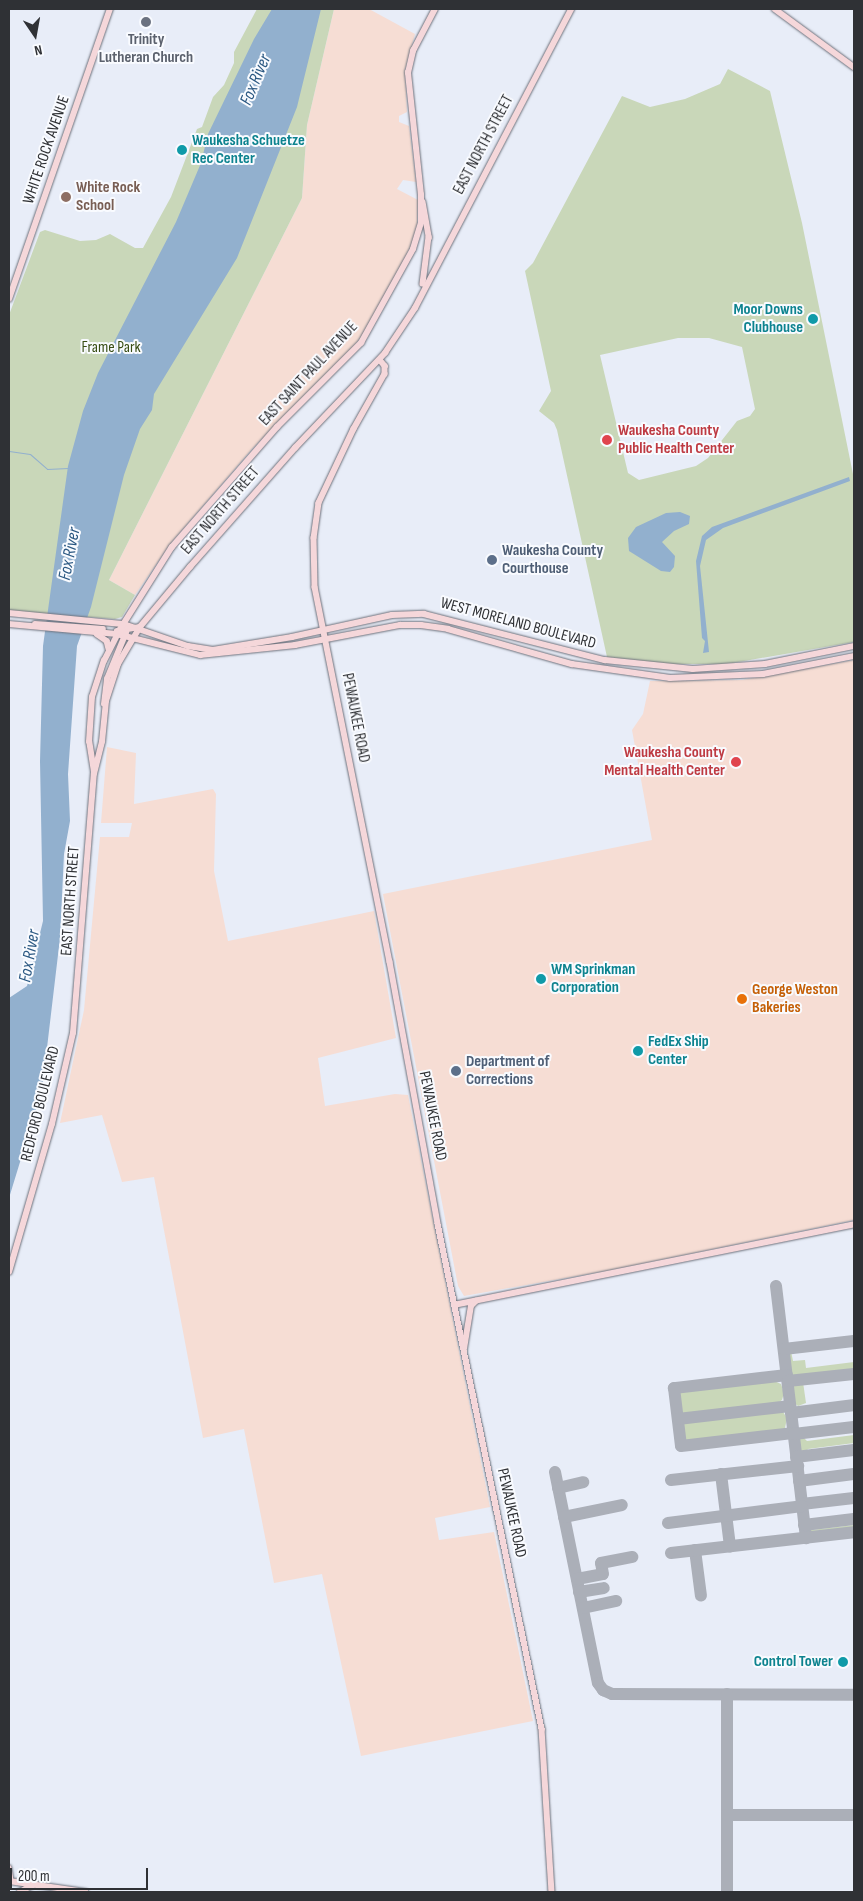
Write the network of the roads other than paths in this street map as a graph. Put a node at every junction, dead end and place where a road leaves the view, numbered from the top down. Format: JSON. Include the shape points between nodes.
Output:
{"nodes":[{"id":1,"x":110,"y":9,"type":"edge"},
{"id":2,"x":435,"y":9,"type":"edge"},
{"id":3,"x":571,"y":9,"type":"edge"},
{"id":4,"x":775,"y":9,"type":"edge"},
{"id":5,"x":854,"y":66,"type":"edge"},
{"id":6,"x":421,"y":195,"type":"junction"},
{"id":7,"x":421,"y":294,"type":"junction"},
{"id":8,"x":9,"y":299,"type":"edge"},
{"id":9,"x":380,"y":360,"type":"junction"},
{"id":10,"x":9,"y":613,"type":"edge"},
{"id":11,"x":414,"y":614,"type":"junction"},
{"id":12,"x":357,"y":622,"type":"junction"},
{"id":13,"x":9,"y":624,"type":"edge"},
{"id":14,"x":124,"y":624,"type":"junction"},
{"id":15,"x":414,"y":624,"type":"junction"},
{"id":16,"x":140,"y":627,"type":"junction"},
{"id":17,"x":90,"y":630,"type":"junction"},
{"id":18,"x":323,"y":630,"type":"junction"},
{"id":19,"x":122,"y":633,"type":"junction"},
{"id":20,"x":359,"y":633,"type":"junction"},
{"id":21,"x":133,"y":637,"type":"junction"},
{"id":22,"x":325,"y":640,"type":"junction"},
{"id":23,"x":854,"y":646,"type":"edge"},
{"id":24,"x":109,"y":651,"type":"junction"},
{"id":25,"x":818,"y":653,"type":"junction"},
{"id":26,"x":854,"y":656,"type":"edge"},
{"id":27,"x":588,"y":657,"type":"junction"},
{"id":28,"x":821,"y":664,"type":"junction"},
{"id":29,"x":586,"y":667,"type":"junction"},
{"id":30,"x":727,"y":668,"type":"junction"},
{"id":31,"x":727,"y":678,"type":"junction"},
{"id":32,"x":105,"y":714,"type":"junction"},
{"id":33,"x":94,"y":774,"type":"junction"},
{"id":34,"x":77,"y":1000,"type":"joint"},
{"id":35,"x":854,"y":1224,"type":"edge"},
{"id":36,"x":9,"y":1272,"type":"edge"},
{"id":37,"x":477,"y":1300,"type":"junction"},
{"id":38,"x":454,"y":1305,"type":"junction"},
{"id":39,"x":464,"y":1351,"type":"junction"},
{"id":40,"x":9,"y":1868,"type":"edge"},
{"id":41,"x":9,"y":1881,"type":"edge"},
{"id":42,"x":35,"y":1884,"type":"junction"},
{"id":43,"x":20,"y":1892,"type":"edge"},
{"id":44,"x":85,"y":1892,"type":"edge"},
{"id":45,"x":552,"y":1892,"type":"edge"}],
"edges":[{"from":1,"to":8,"type":"main road","name":"WHITE ROCK AVENUE"},
{"from":2,"to":6,"type":"main road","name":"EAST SAINT PAUL AVENUE","via":[[413,51],[408,78]]},
{"from":3,"to":7,"type":"main road","name":"EAST NORTH STREET"},
{"from":4,"to":5,"type":"main road"},
{"from":6,"to":7,"type":"main road","name":"EAST NORTH STREET","via":[[428,237]]},
{"from":6,"to":14,"type":"main road","name":"EAST SAINT PAUL AVENUE","via":[[417,240],[369,331],[350,356],[277,427],[172,547]]},
{"from":7,"to":9,"type":"main road","name":"EAST NORTH STREET"},
{"from":9,"to":16,"type":"main road","name":"EAST NORTH STREET","via":[[295,448]]},
{"from":9,"to":18,"type":"main road","name":"PEWAUKEE ROAD","via":[[385,366],[385,374],[344,448],[317,513],[313,558]]},
{"from":10,"to":14,"type":"main road","name":"WEST MORELAND BOULEVARD"},
{"from":11,"to":12,"type":"main road","name":"WEST MORELAND BOULEVARD"},
{"from":11,"to":15,"type":"main road"},
{"from":11,"to":27,"type":"main road","name":"WEST MORELAND BOULEVARD","via":[[445,617]]},
{"from":12,"to":18,"type":"main road","name":"WEST MORELAND BOULEVARD"},
{"from":12,"to":20,"type":"main road"},
{"from":13,"to":17,"type":"main road","name":"WEST MORELAND BOULEVARD"},
{"from":14,"to":16,"type":"main road","name":"WEST MORELAND BOULEVARD"},
{"from":14,"to":19,"type":"main road"},
{"from":15,"to":20,"type":"main road","name":"WEST MORELAND BOULEVARD"},
{"from":15,"to":29,"type":"main road","name":"WEST MORELAND BOULEVARD","via":[[448,629]]},
{"from":16,"to":18,"type":"main road","name":"WEST MORELAND BOULEVARD","via":[[180,644],[205,649],[244,646]]},
{"from":16,"to":19,"type":"main road"},
{"from":16,"to":21,"type":"main road","name":"EAST NORTH STREET"},
{"from":17,"to":19,"type":"main road","name":"WEST MORELAND BOULEVARD"},
{"from":17,"to":24,"type":"main road","via":[[107,641]]},
{"from":18,"to":22,"type":"main road","name":"PEWAUKEE ROAD"},
{"from":19,"to":21,"type":"main road","name":"WEST MORELAND BOULEVARD"},
{"from":19,"to":24,"type":"main road","name":"EAST NORTH STREET"},
{"from":19,"to":32,"type":"main road","via":[[103,698]]},
{"from":20,"to":22,"type":"main road","name":"WEST MORELAND BOULEVARD"},
{"from":21,"to":22,"type":"main road","name":"WEST MORELAND BOULEVARD","via":[[174,651],[200,655]]},
{"from":21,"to":32,"type":"main road","name":"EAST NORTH STREET","via":[[112,679]]},
{"from":22,"to":38,"type":"main road","name":"PEWAUKEE ROAD"},
{"from":23,"to":25,"type":"main road","name":"WEST MORELAND BOULEVARD"},
{"from":24,"to":33,"type":"main road","name":"EAST NORTH STREET","via":[[97,680],[90,714],[89,742]]},
{"from":25,"to":28,"type":"main road"},
{"from":25,"to":30,"type":"main road","name":"WEST MORELAND BOULEVARD"},
{"from":26,"to":28,"type":"main road","name":"WEST MORELAND BOULEVARD"},
{"from":27,"to":29,"type":"main road"},
{"from":27,"to":30,"type":"main road","name":"WEST MORELAND BOULEVARD","via":[[654,667]]},
{"from":28,"to":31,"type":"main road","name":"WEST MORELAND BOULEVARD"},
{"from":29,"to":31,"type":"main road","name":"WEST MORELAND BOULEVARD","via":[[652,677]]},
{"from":30,"to":31,"type":"main road"},
{"from":32,"to":33,"type":"main road","name":"EAST NORTH STREET"},
{"from":33,"to":34,"type":"main road","name":"EAST NORTH STREET"},
{"from":34,"to":36,"type":"main road","name":"REDFORD BOULEVARD","via":[[57,1105]]},
{"from":35,"to":37,"type":"main road"},
{"from":37,"to":38,"type":"main road"},
{"from":37,"to":39,"type":"main road","via":[[471,1306]]},
{"from":38,"to":39,"type":"main road","name":"PEWAUKEE ROAD"},
{"from":39,"to":45,"type":"main road","name":"PEWAUKEE ROAD","via":[[542,1729]]},
{"from":40,"to":41,"type":"main road"},
{"from":41,"to":42,"type":"main road"},
{"from":42,"to":43,"type":"main road"},
{"from":42,"to":44,"type":"main road"}]}
